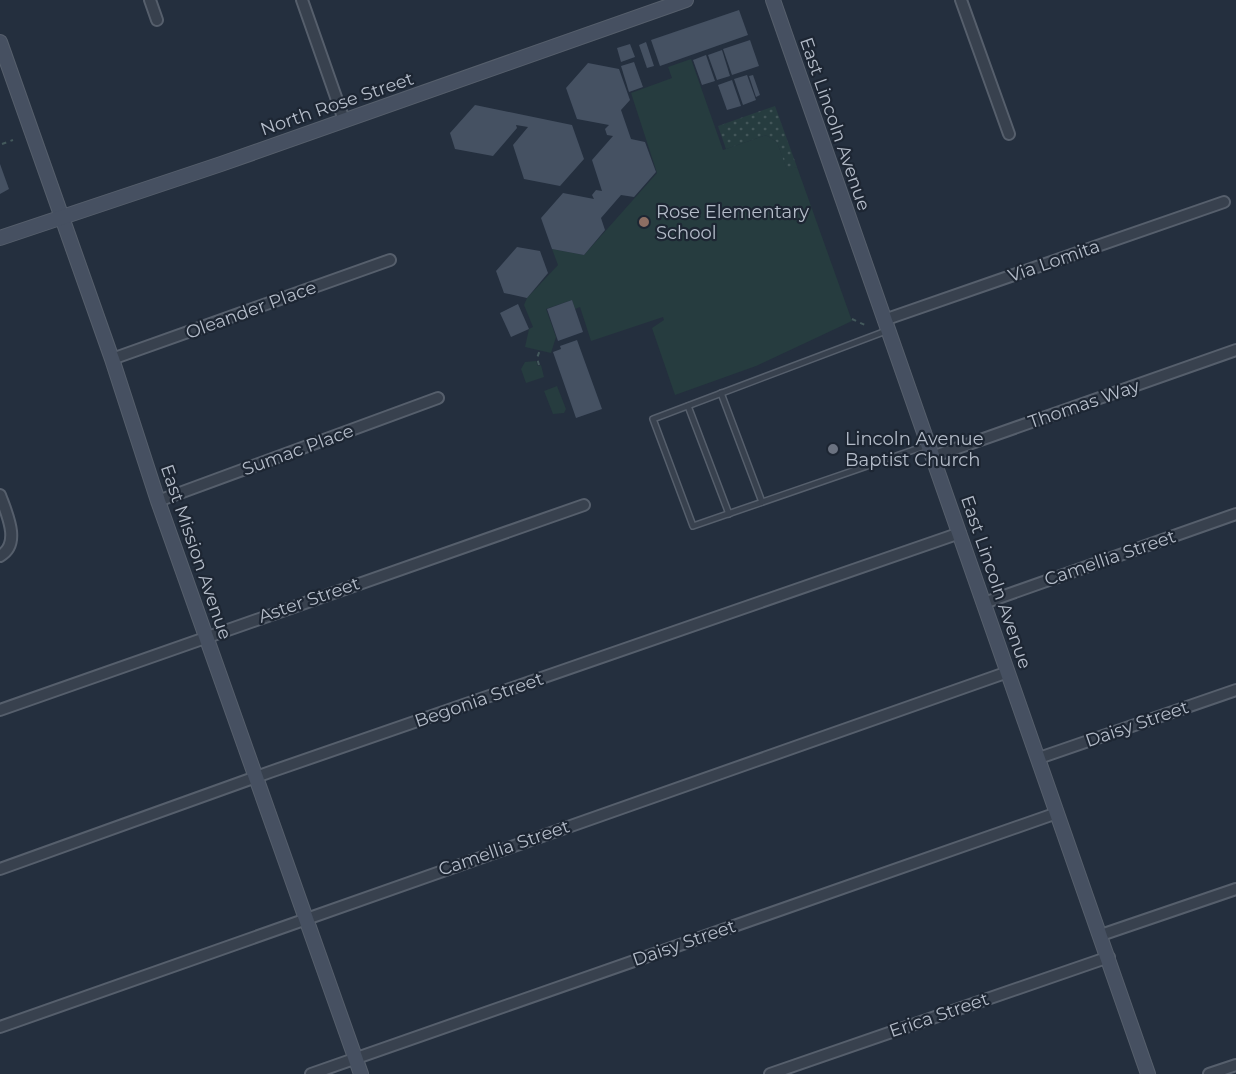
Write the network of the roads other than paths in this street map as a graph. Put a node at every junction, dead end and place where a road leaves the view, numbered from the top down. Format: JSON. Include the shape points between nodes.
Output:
{"nodes":[{"id":1,"x":150,"y":0,"type":"edge"},
{"id":2,"x":302,"y":0,"type":"edge"},
{"id":3,"x":686,"y":0,"type":"edge"},
{"id":4,"x":773,"y":0,"type":"edge"},
{"id":5,"x":961,"y":0,"type":"edge"},
{"id":6,"x":157,"y":20,"type":"dead end"},
{"id":7,"x":0,"y":42,"type":"edge"},
{"id":8,"x":344,"y":120,"type":"junction"},
{"id":9,"x":1009,"y":134,"type":"dead end"},
{"id":10,"x":1224,"y":202,"type":"dead end"},
{"id":11,"x":62,"y":217,"type":"junction"},
{"id":12,"x":0,"y":238,"type":"edge"},
{"id":13,"x":390,"y":260,"type":"dead end"},
{"id":14,"x":886,"y":325,"type":"junction"},
{"id":15,"x":1236,"y":350,"type":"edge"},
{"id":16,"x":112,"y":359,"type":"junction"},
{"id":17,"x":721,"y":393,"type":"junction"},
{"id":18,"x":438,"y":398,"type":"dead end"},
{"id":19,"x":688,"y":406,"type":"junction"},
{"id":20,"x":930,"y":451,"type":"junction"},
{"id":21,"x":0,"y":495,"type":"edge"},
{"id":22,"x":158,"y":501,"type":"junction"},
{"id":23,"x":762,"y":502,"type":"junction"},
{"id":24,"x":584,"y":505,"type":"dead end"},
{"id":25,"x":729,"y":514,"type":"junction"},
{"id":26,"x":1236,"y":514,"type":"edge"},
{"id":27,"x":960,"y":533,"type":"junction"},
{"id":28,"x":0,"y":556,"type":"edge"},
{"id":29,"x":984,"y":603,"type":"junction"},
{"id":30,"x":207,"y":636,"type":"junction"},
{"id":31,"x":1008,"y":672,"type":"junction"},
{"id":32,"x":1236,"y":690,"type":"edge"},
{"id":33,"x":0,"y":710,"type":"edge"},
{"id":34,"x":1039,"y":758,"type":"junction"},
{"id":35,"x":255,"y":778,"type":"junction"},
{"id":36,"x":1057,"y":813,"type":"junction"},
{"id":37,"x":0,"y":869,"type":"edge"},
{"id":38,"x":1236,"y":889,"type":"edge"},
{"id":39,"x":306,"y":918,"type":"junction"},
{"id":40,"x":1101,"y":935,"type":"junction"},
{"id":41,"x":1108,"y":957,"type":"junction"},
{"id":42,"x":0,"y":1027,"type":"edge"},
{"id":43,"x":356,"y":1058,"type":"junction"},
{"id":44,"x":1236,"y":1065,"type":"edge"},
{"id":45,"x":311,"y":1074,"type":"edge"},
{"id":46,"x":361,"y":1074,"type":"edge"},
{"id":47,"x":770,"y":1074,"type":"edge"},
{"id":48,"x":1148,"y":1074,"type":"edge"},
{"id":49,"x":1209,"y":1074,"type":"edge"}],
"edges":[{"from":1,"to":6,"type":"street"},
{"from":2,"to":8,"type":"street"},
{"from":3,"to":8,"type":"main road","name":"North Rose Street"},
{"from":4,"to":14,"type":"main road","name":"East Lincoln Avenue"},
{"from":5,"to":9,"type":"street"},
{"from":7,"to":11,"type":"main road","name":"East Mission Avenue"},
{"from":8,"to":11,"type":"main road","name":"North Rose Street"},
{"from":10,"to":14,"type":"street","name":"Via Lomita"},
{"from":11,"to":12,"type":"main road","name":"North Rose Street"},
{"from":11,"to":16,"type":"main road","name":"East Mission Avenue"},
{"from":13,"to":16,"type":"street","name":"Oleander Place"},
{"from":14,"to":17,"type":"lane"},
{"from":14,"to":20,"type":"main road","name":"East Lincoln Avenue"},
{"from":15,"to":20,"type":"street","name":"Thomas Way"},
{"from":16,"to":22,"type":"main road","name":"East Mission Avenue"},
{"from":17,"to":19,"type":"lane"},
{"from":17,"to":23,"type":"lane"},
{"from":18,"to":22,"type":"street","name":"Sumac Place"},
{"from":19,"to":25,"type":"lane"},
{"from":19,"to":25,"type":"lane","via":[[653,419],[693,526]]},
{"from":20,"to":23,"type":"lane"},
{"from":20,"to":27,"type":"main road","name":"East Lincoln Avenue"},
{"from":21,"to":28,"type":"street","via":[[12,529],[5,553]]},
{"from":22,"to":30,"type":"main road","name":"East Mission Avenue"},
{"from":23,"to":25,"type":"lane"},
{"from":24,"to":30,"type":"street","name":"Aster Street"},
{"from":26,"to":29,"type":"street","name":"Camellia Street"},
{"from":27,"to":29,"type":"main road","name":"East Lincoln Avenue"},
{"from":27,"to":35,"type":"street","name":"Begonia Street"},
{"from":29,"to":31,"type":"main road","name":"East Lincoln Avenue"},
{"from":30,"to":33,"type":"street","name":"Aster Street"},
{"from":30,"to":35,"type":"main road","name":"East Mission Avenue"},
{"from":31,"to":34,"type":"main road","name":"East Lincoln Avenue"},
{"from":31,"to":39,"type":"street","name":"Camellia Street"},
{"from":32,"to":34,"type":"street","name":"Daisy Street"},
{"from":34,"to":36,"type":"main road","name":"East Lincoln Avenue"},
{"from":35,"to":37,"type":"street","name":"Begonia Street"},
{"from":35,"to":39,"type":"main road","name":"East Mission Avenue"},
{"from":36,"to":40,"type":"main road","name":"East Lincoln Avenue"},
{"from":36,"to":43,"type":"street","name":"Daisy Street"},
{"from":38,"to":40,"type":"street"},
{"from":39,"to":42,"type":"street","name":"Camellia Street"},
{"from":39,"to":43,"type":"main road","name":"East Mission Avenue"},
{"from":40,"to":41,"type":"main road","name":"East Lincoln Avenue"},
{"from":41,"to":47,"type":"street","name":"Erica Street"},
{"from":41,"to":48,"type":"main road","name":"East Lincoln Avenue"},
{"from":43,"to":45,"type":"street","name":"Daisy Street"},
{"from":43,"to":46,"type":"main road","name":"East Mission Avenue"},
{"from":44,"to":49,"type":"street"}]}
